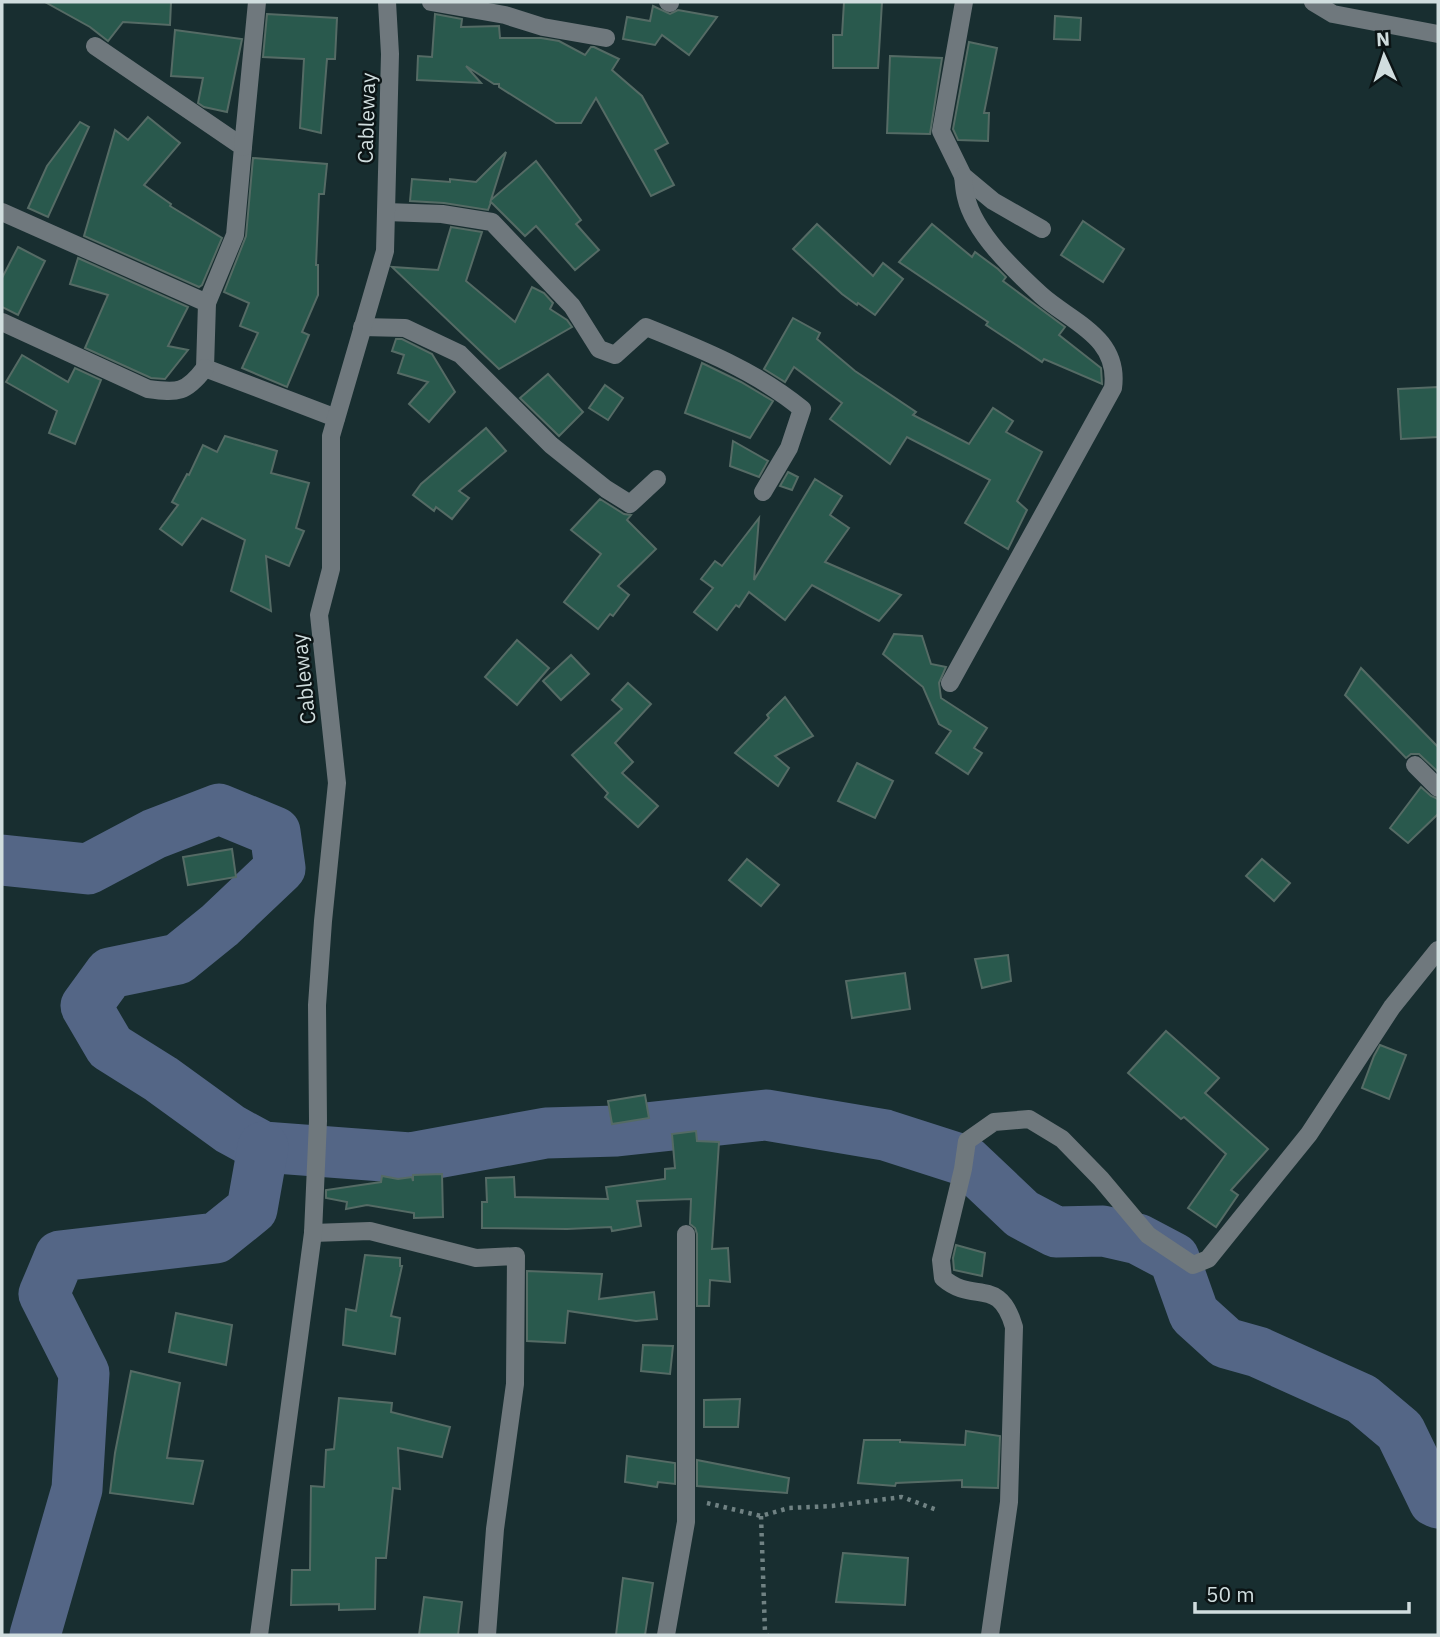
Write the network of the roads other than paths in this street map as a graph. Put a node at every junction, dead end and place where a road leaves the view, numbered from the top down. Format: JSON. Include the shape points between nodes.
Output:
{"nodes":[{"id":1,"x":257,"y":2,"type":"edge"},
{"id":2,"x":387,"y":2,"type":"edge"},
{"id":3,"x":431,"y":2,"type":"edge"},
{"id":4,"x":964,"y":2,"type":"edge"},
{"id":5,"x":1313,"y":2,"type":"edge"},
{"id":6,"x":1438,"y":34,"type":"edge"},
{"id":7,"x":606,"y":38,"type":"dead end"},
{"id":8,"x":95,"y":46,"type":"dead end"},
{"id":9,"x":243,"y":147,"type":"junction"},
{"id":10,"x":963,"y":176,"type":"junction"},
{"id":11,"x":2,"y":212,"type":"edge"},
{"id":12,"x":386,"y":212,"type":"junction"},
{"id":13,"x":1042,"y":229,"type":"dead end"},
{"id":14,"x":207,"y":303,"type":"junction"},
{"id":15,"x":2,"y":322,"type":"edge"},
{"id":16,"x":362,"y":327,"type":"junction"},
{"id":17,"x":205,"y":368,"type":"junction"},
{"id":18,"x":336,"y":418,"type":"junction"},
{"id":19,"x":657,"y":480,"type":"dead end"},
{"id":20,"x":762,"y":492,"type":"dead end"},
{"id":21,"x":950,"y":683,"type":"dead end"},
{"id":22,"x":1415,"y":765,"type":"dead end"},
{"id":23,"x":1438,"y":788,"type":"edge"},
{"id":24,"x":1438,"y":950,"type":"edge"},
{"id":25,"x":313,"y":1233,"type":"junction"},
{"id":26,"x":686,"y":1234,"type":"dead end"},
{"id":27,"x":259,"y":1635,"type":"edge"},
{"id":28,"x":487,"y":1635,"type":"edge"},
{"id":29,"x":666,"y":1635,"type":"edge"},
{"id":30,"x":990,"y":1635,"type":"edge"}],
"edges":[{"from":1,"to":9,"type":"street"},
{"from":2,"to":12,"type":"street","name":"Cableway"},
{"from":3,"to":7,"type":"street"},
{"from":4,"to":10,"type":"street","via":[[941,131]]},
{"from":5,"to":6,"type":"street","via":[[1333,14]]},
{"from":8,"to":9,"type":"street"},
{"from":9,"to":14,"type":"street","via":[[235,235]]},
{"from":10,"to":13,"type":"street","via":[[993,201]]},
{"from":10,"to":21,"type":"street","via":[[975,220],[996,249],[1042,296],[1093,333],[1105,349],[1114,380]]},
{"from":11,"to":14,"type":"street"},
{"from":12,"to":16,"type":"street","name":"Cableway","via":[[385,251]]},
{"from":12,"to":20,"type":"street","via":[[492,222],[572,306],[599,349],[615,355],[646,327],[706,351],[779,390],[802,409],[789,448]]},
{"from":14,"to":17,"type":"street"},
{"from":15,"to":17,"type":"street","via":[[148,389],[174,392],[192,386]]},
{"from":16,"to":18,"type":"street","name":"Cableway"},
{"from":16,"to":19,"type":"street","via":[[405,328],[460,354],[551,445],[630,504]]},
{"from":17,"to":18,"type":"street"},
{"from":18,"to":25,"type":"street","name":"Cableway","via":[[331,436],[331,569],[319,615],[337,783],[317,1005]]},
{"from":22,"to":23,"type":"street"},
{"from":24,"to":30,"type":"street","via":[[1392,1007],[1309,1134],[1208,1259],[1193,1265],[1147,1235],[1062,1139],[1029,1119],[994,1122],[967,1140],[941,1260],[943,1278],[954,1286],[997,1296],[1008,1307],[1014,1327],[1009,1502]]},
{"from":25,"to":27,"type":"street","name":"Cableway"},
{"from":25,"to":28,"type":"street","via":[[370,1231],[476,1258],[516,1256],[515,1384],[495,1529]]},
{"from":26,"to":29,"type":"street","via":[[685,1522]]}]}
